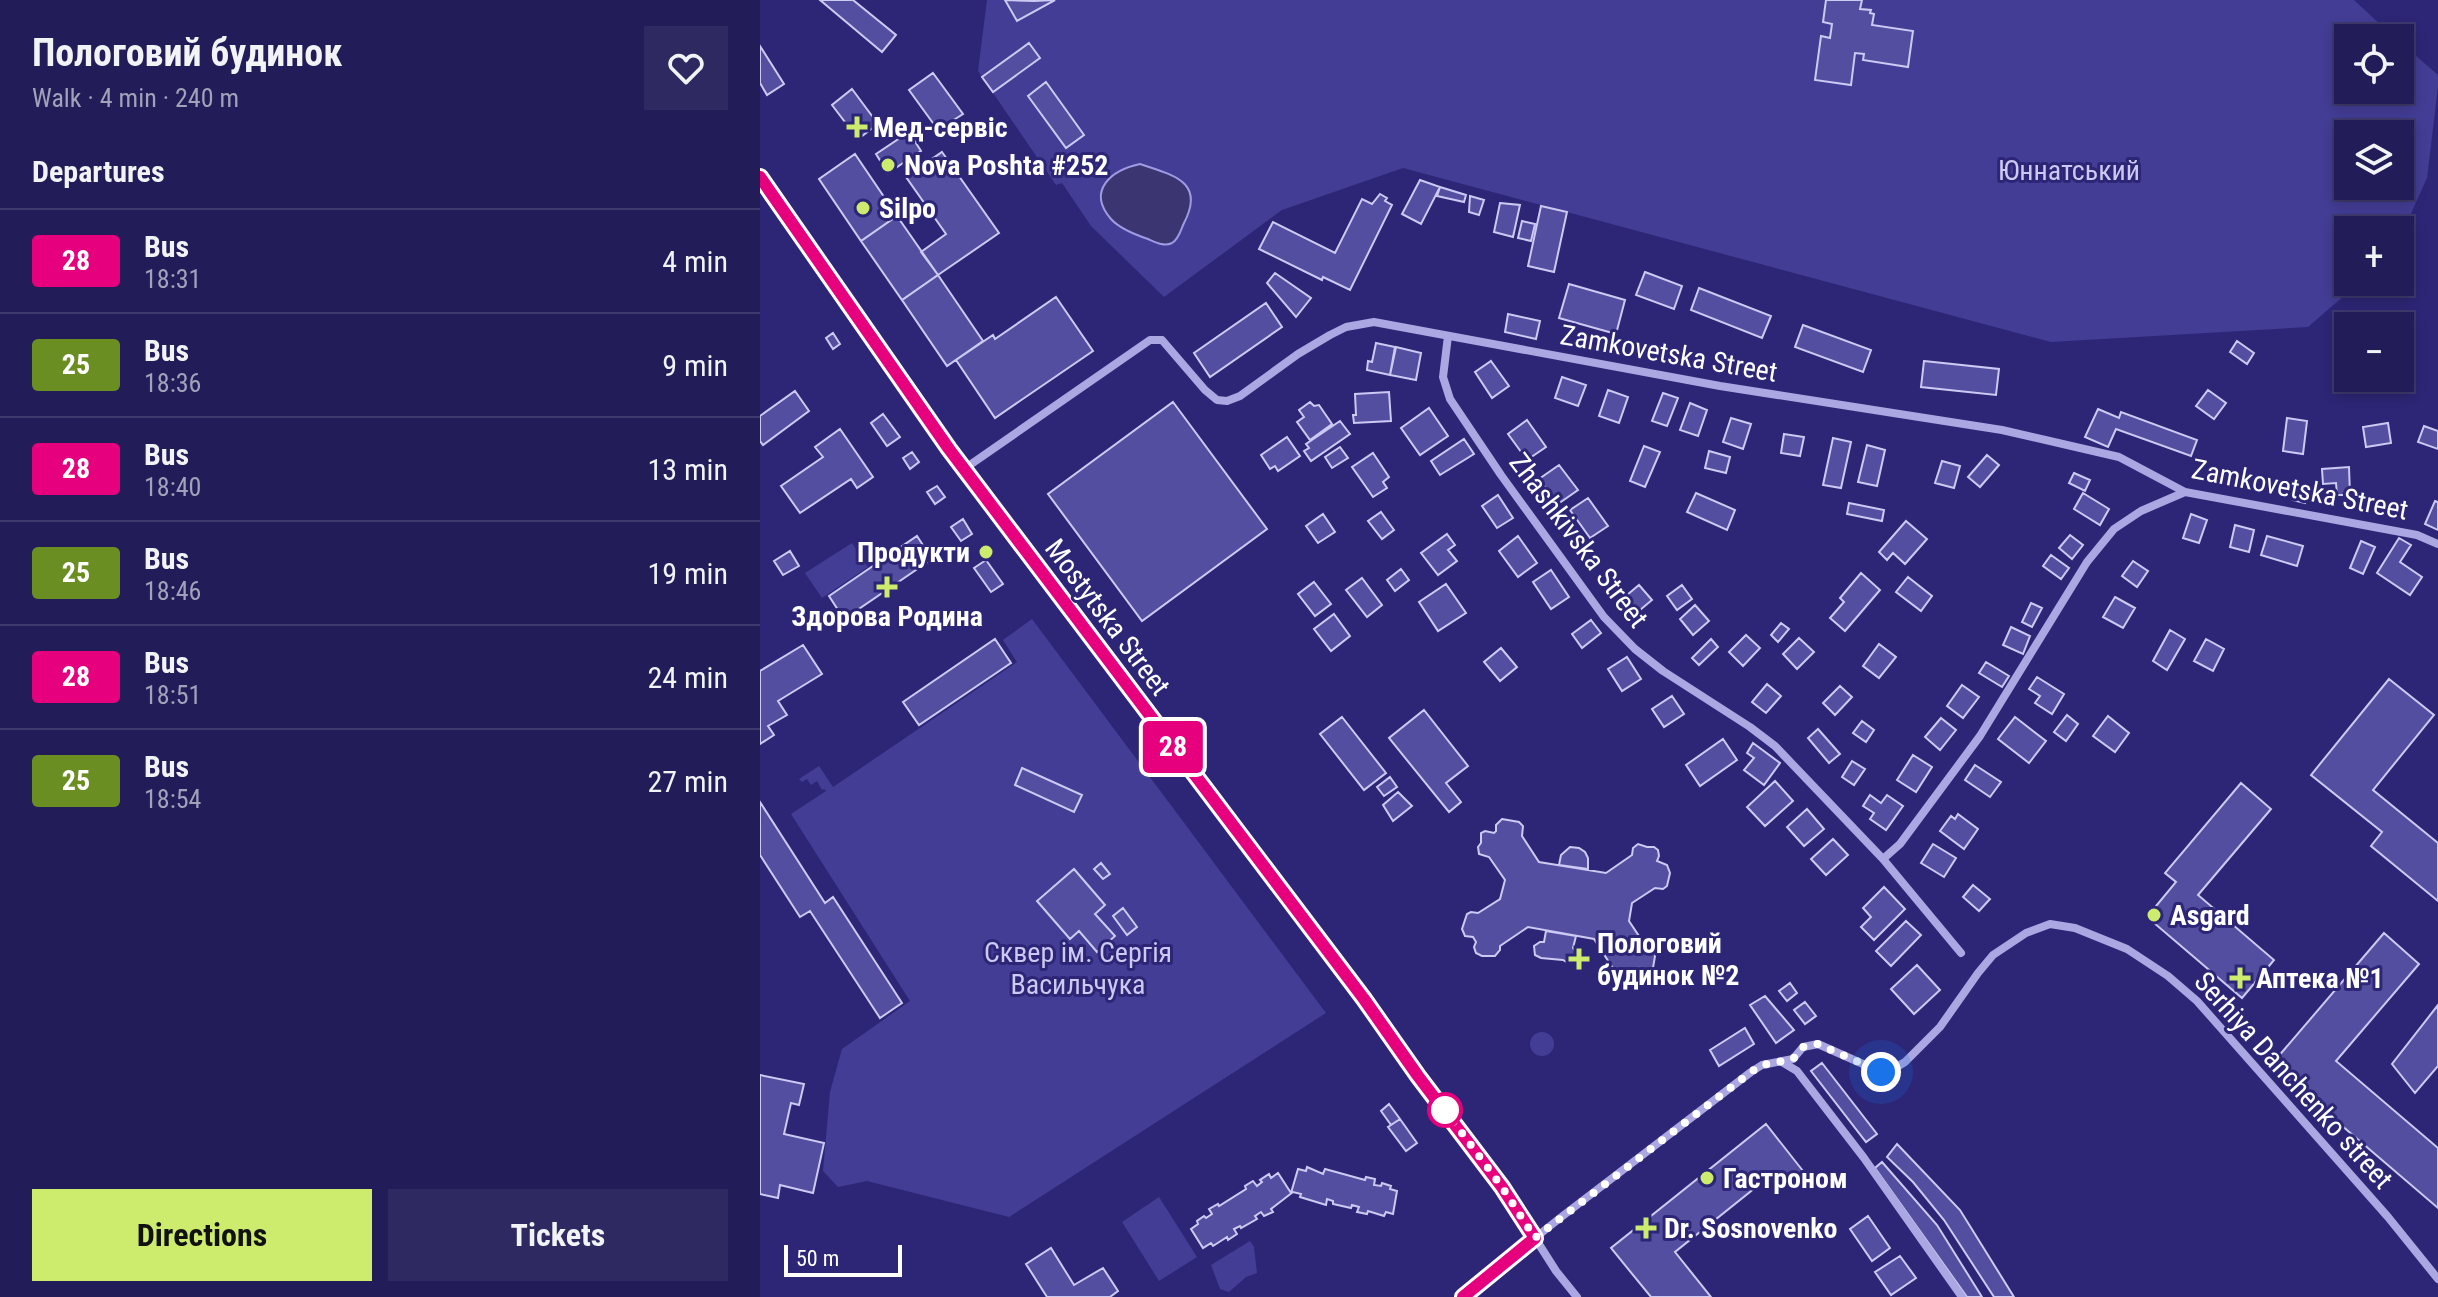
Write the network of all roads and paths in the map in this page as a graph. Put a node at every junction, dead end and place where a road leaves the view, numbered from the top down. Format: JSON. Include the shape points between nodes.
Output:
{"nodes":[{"id":1,"x":760,"y":177,"type":"edge"},
{"id":2,"x":1448,"y":336,"type":"junction"},
{"id":3,"x":964,"y":469,"type":"junction"},
{"id":4,"x":2185,"y":492,"type":"junction"},
{"id":5,"x":2438,"y":544,"type":"edge"},
{"id":6,"x":1883,"y":859,"type":"junction"},
{"id":7,"x":1961,"y":953,"type":"dead end"},
{"id":8,"x":1782,"y":1061,"type":"junction"},
{"id":9,"x":1535,"y":1238,"type":"junction"},
{"id":10,"x":2438,"y":1279,"type":"edge"},
{"id":11,"x":1463,"y":1297,"type":"edge"},
{"id":12,"x":1577,"y":1297,"type":"edge"},
{"id":13,"x":1962,"y":1297,"type":"edge"}],
"edges":[{"from":1,"to":3,"type":"street","name":"Mostytska Street"},
{"from":2,"to":3,"type":"street","name":"Zamkovetska Street","via":[[1374,322],[1346,327],[1227,401],[1205,390],[1162,340],[1150,340]]},
{"from":2,"to":4,"type":"street","name":"Zamkovetska Street","via":[[2002,430],[2119,457]]},
{"from":2,"to":6,"type":"street","name":"Zhashkivska Street","via":[[1443,377],[1450,399],[1604,617],[1663,671],[1775,746]]},
{"from":3,"to":9,"type":"street","name":"Mostytska Street","via":[[1373,1010]]},
{"from":4,"to":5,"type":"street","name":"Zamkovetska Street","via":[[2417,535]]},
{"from":4,"to":6,"type":"street","via":[[2114,529],[2047,624],[1980,736],[1900,844]]},
{"from":6,"to":7,"type":"street","name":"Zhashkivska Street"},
{"from":8,"to":9,"type":"street","via":[[1751,1072]]},
{"from":8,"to":10,"type":"street","name":"Serhiya Danchenko street","via":[[1818,1044],[1874,1070],[1895,1068],[1940,1027],[1993,955],[2050,924],[2075,928],[2127,949],[2197,1001]]},
{"from":8,"to":13,"type":"street","via":[[1797,1071]]},
{"from":9,"to":11,"type":"street"},
{"from":9,"to":12,"type":"street"}]}
